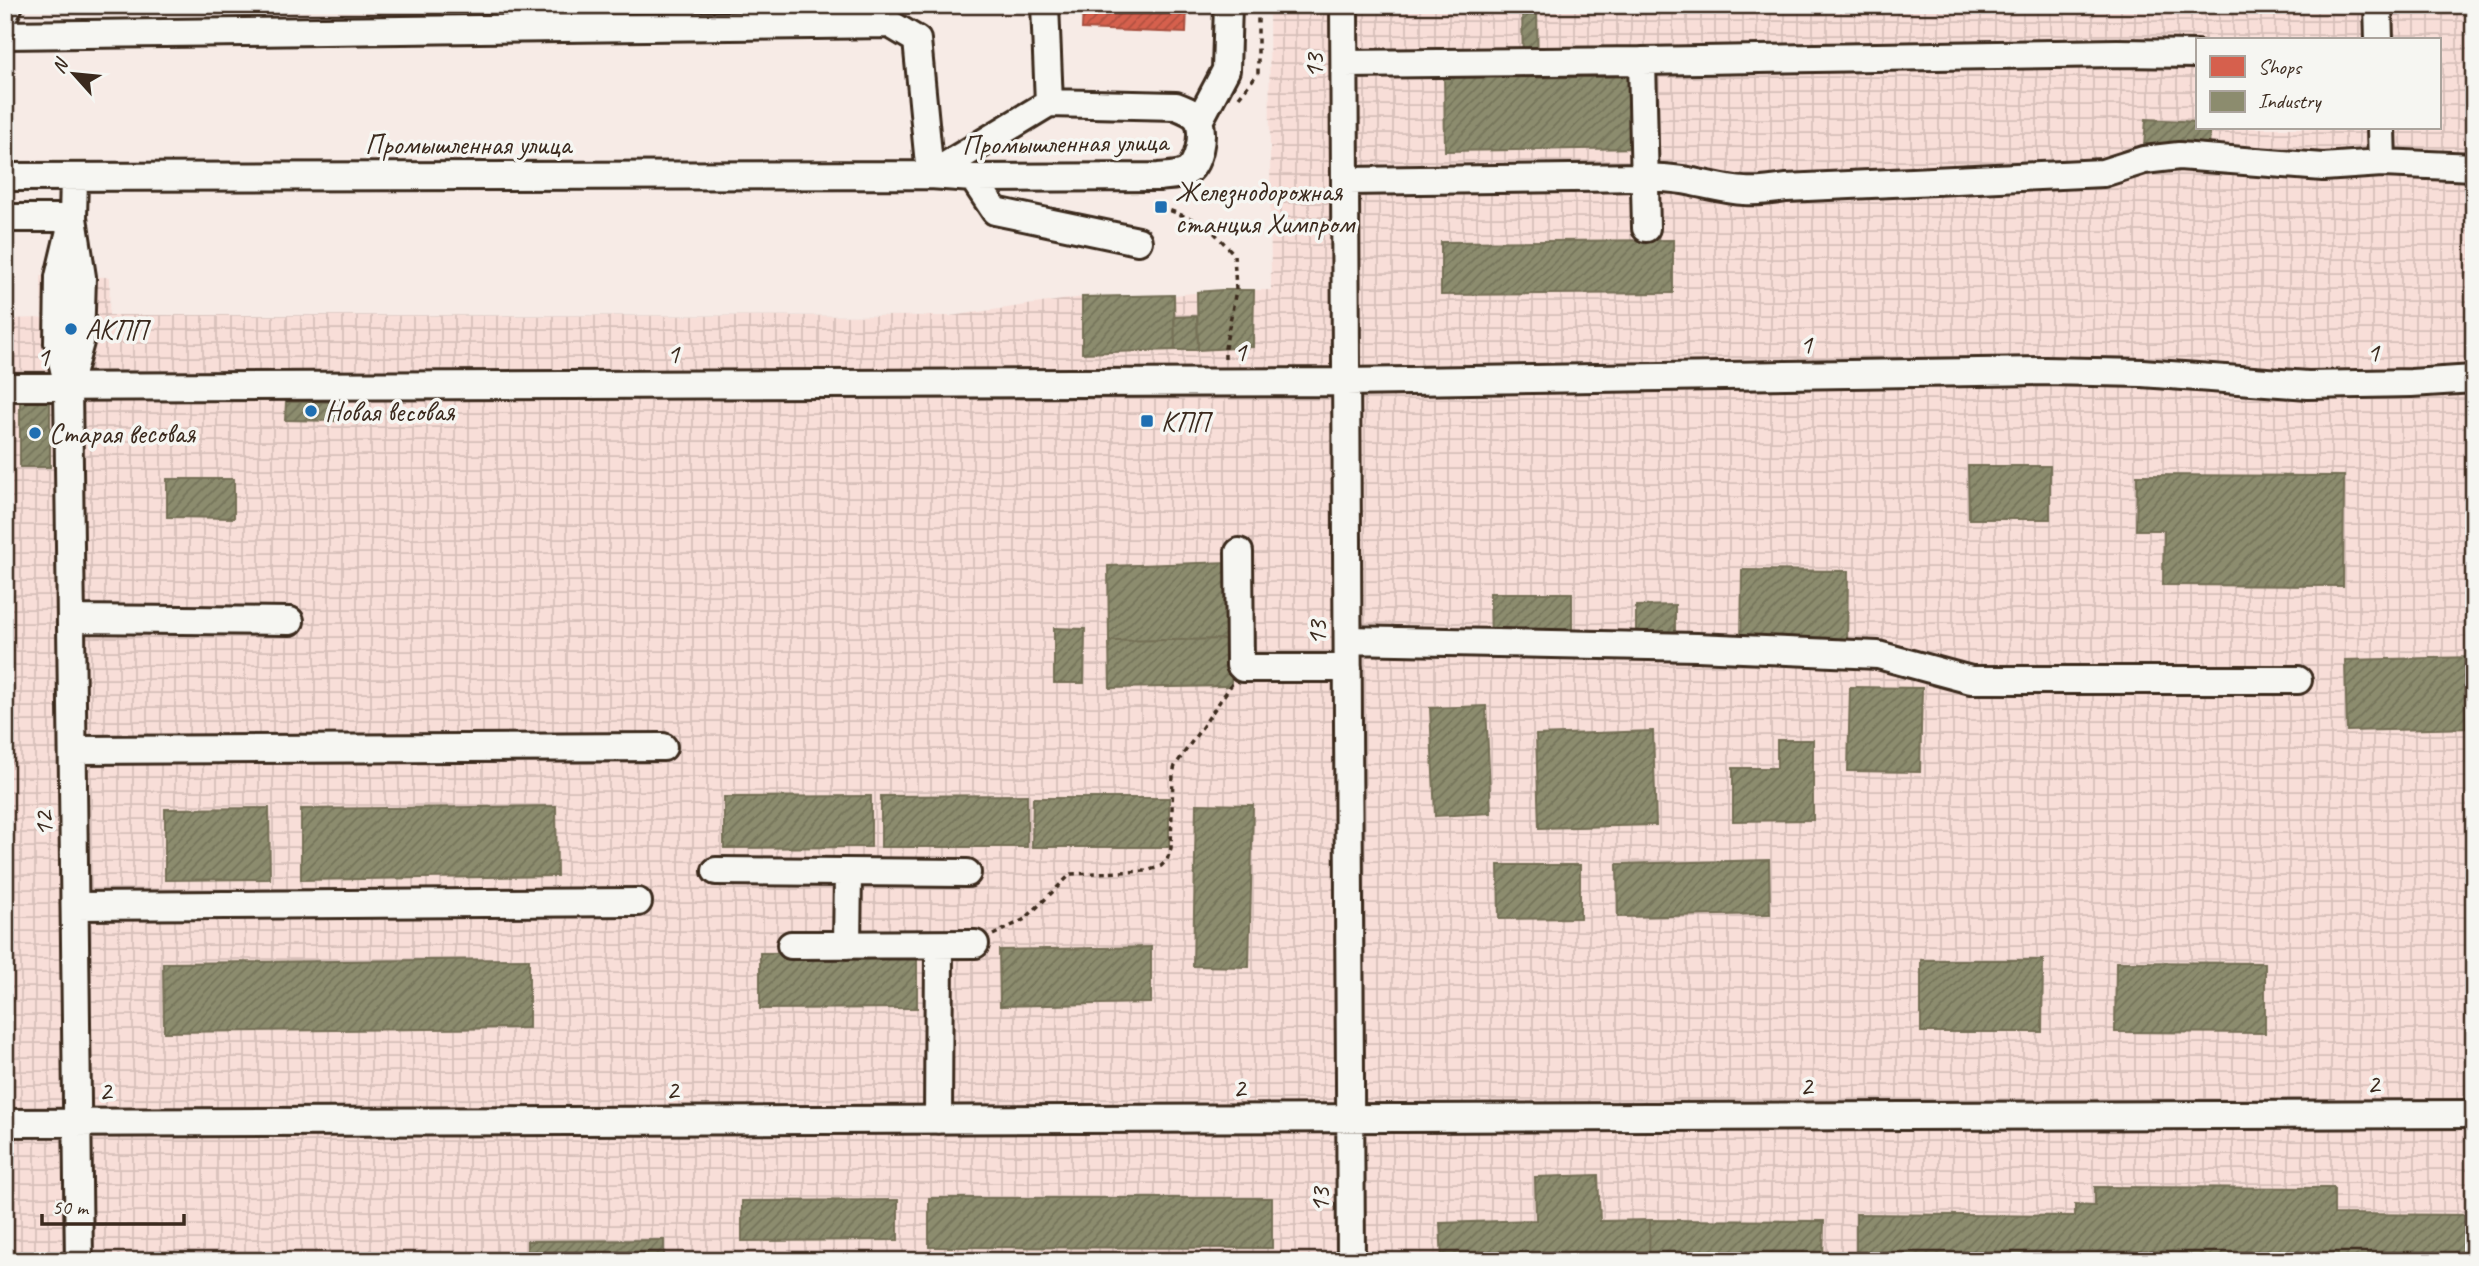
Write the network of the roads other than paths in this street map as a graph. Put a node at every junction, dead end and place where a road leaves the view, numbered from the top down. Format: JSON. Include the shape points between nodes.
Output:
{"nodes":[{"id":1,"x":9,"y":5,"type":"edge"},
{"id":2,"x":1045,"y":5,"type":"edge"},
{"id":3,"x":1227,"y":5,"type":"edge"},
{"id":4,"x":1344,"y":5,"type":"edge"},
{"id":5,"x":2378,"y":5,"type":"edge"},
{"id":6,"x":5,"y":13,"type":"edge"},
{"id":7,"x":5,"y":35,"type":"edge"},
{"id":8,"x":2379,"y":38,"type":"edge"},
{"id":9,"x":2196,"y":54,"type":"edge"},
{"id":10,"x":1642,"y":61,"type":"junction"},
{"id":11,"x":1345,"y":64,"type":"junction"},
{"id":12,"x":1049,"y":103,"type":"junction"},
{"id":13,"x":1199,"y":121,"type":"junction"},
{"id":14,"x":2381,"y":130,"type":"edge"},
{"id":15,"x":2382,"y":163,"type":"junction"},
{"id":16,"x":2474,"y":167,"type":"edge"},
{"id":17,"x":930,"y":174,"type":"junction"},
{"id":18,"x":5,"y":177,"type":"edge"},
{"id":19,"x":74,"y":177,"type":"junction"},
{"id":20,"x":1644,"y":177,"type":"junction"},
{"id":21,"x":973,"y":178,"type":"junction"},
{"id":22,"x":1346,"y":181,"type":"junction"},
{"id":23,"x":5,"y":218,"type":"edge"},
{"id":24,"x":74,"y":218,"type":"junction"},
{"id":25,"x":1646,"y":228,"type":"dead end"},
{"id":26,"x":1138,"y":241,"type":"dead end"},
{"id":27,"x":2474,"y":379,"type":"edge"},
{"id":28,"x":1346,"y":382,"type":"junction"},
{"id":29,"x":5,"y":387,"type":"edge"},
{"id":30,"x":68,"y":387,"type":"junction"},
{"id":31,"x":1239,"y":552,"type":"dead end"},
{"id":32,"x":72,"y":619,"type":"junction"},
{"id":33,"x":290,"y":621,"type":"dead end"},
{"id":34,"x":1348,"y":640,"type":"junction"},
{"id":35,"x":1348,"y":668,"type":"junction"},
{"id":36,"x":2298,"y":680,"type":"dead end"},
{"id":37,"x":663,"y":747,"type":"dead end"},
{"id":38,"x":74,"y":750,"type":"junction"},
{"id":39,"x":716,"y":871,"type":"dead end"},
{"id":40,"x":848,"y":873,"type":"junction"},
{"id":41,"x":967,"y":873,"type":"dead end"},
{"id":42,"x":638,"y":902,"type":"dead end"},
{"id":43,"x":76,"y":906,"type":"junction"},
{"id":44,"x":975,"y":944,"type":"road end"},
{"id":45,"x":790,"y":945,"type":"dead end"},
{"id":46,"x":847,"y":945,"type":"junction"},
{"id":47,"x":939,"y":945,"type":"junction"},
{"id":48,"x":2474,"y":1114,"type":"edge"},
{"id":49,"x":1350,"y":1119,"type":"junction"},
{"id":50,"x":938,"y":1120,"type":"junction"},
{"id":51,"x":5,"y":1122,"type":"edge"},
{"id":52,"x":79,"y":1122,"type":"junction"},
{"id":53,"x":79,"y":1261,"type":"edge"},
{"id":54,"x":1351,"y":1261,"type":"edge"}],
"edges":[{"from":1,"to":6,"type":"street"},
{"from":2,"to":12,"type":"street"},
{"from":3,"to":13,"type":"street","via":[[1226,70]]},
{"from":4,"to":11,"type":"street","name":"13"},
{"from":5,"to":8,"type":"street"},
{"from":7,"to":17,"type":"street","via":[[890,24],[917,40]]},
{"from":9,"to":10,"type":"street"},
{"from":10,"to":11,"type":"street"},
{"from":10,"to":20,"type":"street"},
{"from":11,"to":22,"type":"street","name":"13"},
{"from":12,"to":13,"type":"street","name":"Промышленная улица","via":[[1177,106]]},
{"from":12,"to":17,"type":"street","name":"Промышленная улица"},
{"from":13,"to":21,"type":"street","name":"Промышленная улица","via":[[1200,147],[1194,165],[1185,173]]},
{"from":14,"to":15,"type":"street"},
{"from":15,"to":16,"type":"street"},
{"from":15,"to":20,"type":"street","via":[[2323,167],[2179,156],[2144,160],[2103,173],[1756,193]]},
{"from":17,"to":19,"type":"street","name":"Промышленная улица"},
{"from":17,"to":21,"type":"street","name":"Промышленная улица"},
{"from":18,"to":19,"type":"street","name":"Промышленная улица"},
{"from":19,"to":24,"type":"street","name":"12"},
{"from":20,"to":22,"type":"street"},
{"from":20,"to":25,"type":"street"},
{"from":21,"to":26,"type":"street","via":[[995,211]]},
{"from":22,"to":28,"type":"street","name":"13"},
{"from":23,"to":24,"type":"street"},
{"from":24,"to":30,"type":"street","name":"12","via":[[59,277],[58,343]]},
{"from":27,"to":28,"type":"street","name":"1","via":[[2308,385],[2143,373],[2045,372]]},
{"from":28,"to":30,"type":"street","name":"1"},
{"from":28,"to":34,"type":"street","name":"13"},
{"from":29,"to":30,"type":"street","name":"1"},
{"from":30,"to":32,"type":"street","name":"12"},
{"from":31,"to":35,"type":"street","via":[[1240,665]]},
{"from":32,"to":33,"type":"street"},
{"from":32,"to":38,"type":"street","name":"12"},
{"from":34,"to":35,"type":"street","name":"13"},
{"from":34,"to":36,"type":"street","via":[[1878,655],[1971,680]]},
{"from":35,"to":49,"type":"street","name":"13"},
{"from":37,"to":38,"type":"street"},
{"from":38,"to":43,"type":"street","name":"12"},
{"from":39,"to":40,"type":"street"},
{"from":40,"to":41,"type":"street"},
{"from":40,"to":46,"type":"street"},
{"from":42,"to":43,"type":"street"},
{"from":43,"to":52,"type":"street","name":"12"},
{"from":44,"to":47,"type":"street"},
{"from":45,"to":46,"type":"street"},
{"from":46,"to":47,"type":"street"},
{"from":47,"to":50,"type":"street"},
{"from":48,"to":49,"type":"street","name":"2"},
{"from":49,"to":50,"type":"street","name":"2"},
{"from":49,"to":54,"type":"street","name":"13"},
{"from":50,"to":52,"type":"street","name":"2"},
{"from":51,"to":52,"type":"street","name":"2"},
{"from":52,"to":53,"type":"street","name":"12"}]}
